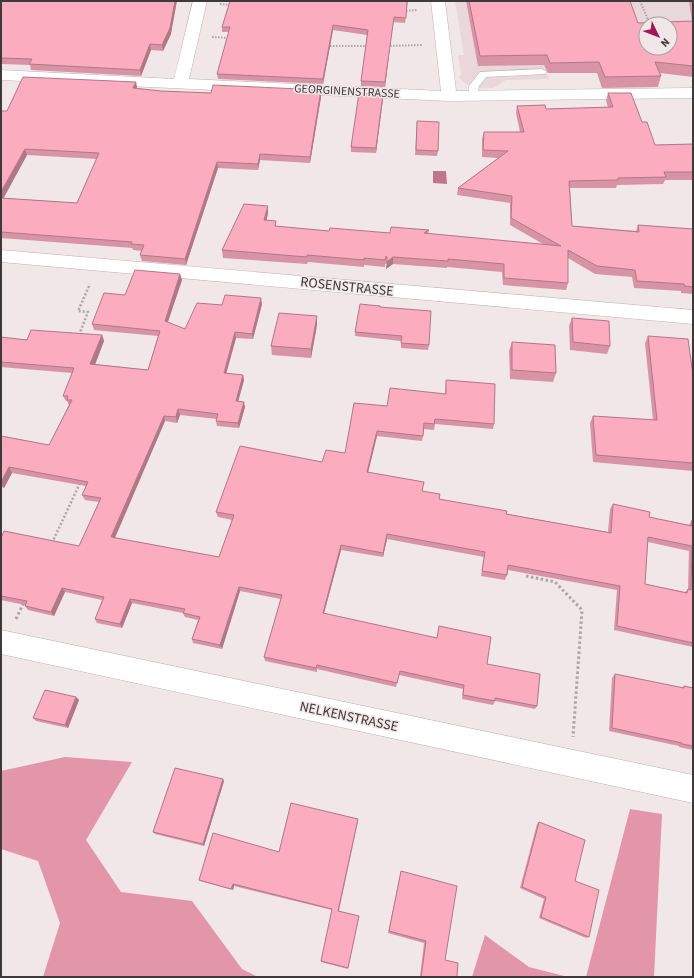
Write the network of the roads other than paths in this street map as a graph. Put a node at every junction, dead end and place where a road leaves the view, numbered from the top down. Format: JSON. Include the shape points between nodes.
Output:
{"nodes":[{"id":1,"x":200,"y":2,"type":"edge"},
{"id":2,"x":438,"y":5,"type":"edge"},
{"id":3,"x":542,"y":72,"type":"dead end"},
{"id":4,"x":1,"y":75,"type":"edge"},
{"id":5,"x":180,"y":84,"type":"junction"},
{"id":6,"x":693,"y":93,"type":"edge"},
{"id":7,"x":449,"y":96,"type":"junction"},
{"id":8,"x":474,"y":96,"type":"junction"},
{"id":9,"x":1,"y":256,"type":"edge"},
{"id":10,"x":693,"y":317,"type":"edge"},
{"id":11,"x":3,"y":643,"type":"edge"},
{"id":12,"x":693,"y":789,"type":"edge"}],
"edges":[{"from":1,"to":5,"type":"street"},
{"from":2,"to":7,"type":"street"},
{"from":3,"to":8,"type":"lane","via":[[483,74],[474,86]]},
{"from":4,"to":5,"type":"street","name":"GEORGINENSTRASSE"},
{"from":5,"to":7,"type":"street","name":"GEORGINENSTRASSE"},
{"from":6,"to":8,"type":"street","name":"GEORGINENSTRASSE"},
{"from":7,"to":8,"type":"street","name":"GEORGINENSTRASSE"},
{"from":9,"to":10,"type":"street","name":"ROSENSTRASSE"},
{"from":11,"to":12,"type":"street","name":"NELKENSTRASSE"}]}
